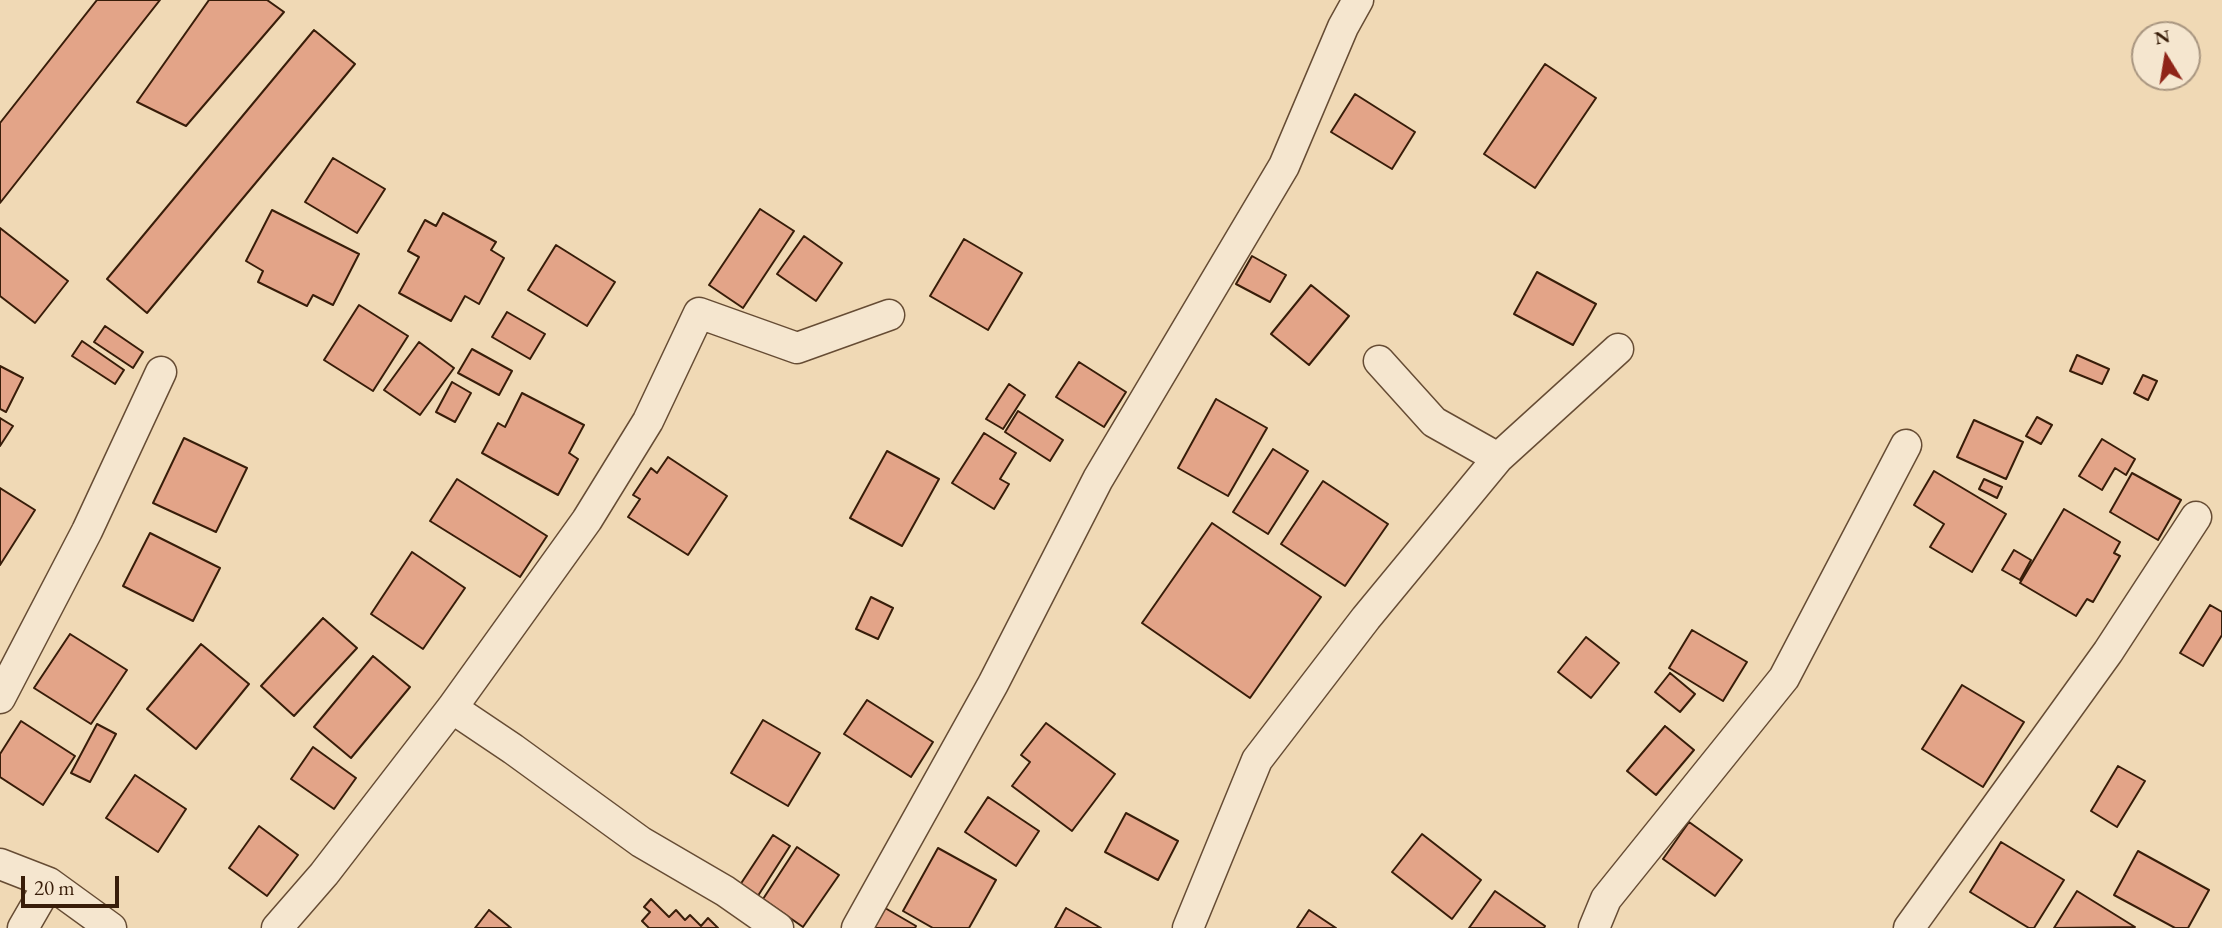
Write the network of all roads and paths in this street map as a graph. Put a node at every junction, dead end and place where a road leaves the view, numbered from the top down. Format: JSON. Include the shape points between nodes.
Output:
{"nodes":[{"id":1,"x":1358,"y":0,"type":"edge"},
{"id":2,"x":889,"y":315,"type":"dead end"},
{"id":3,"x":1618,"y":349,"type":"dead end"},
{"id":4,"x":1379,"y":360,"type":"dead end"},
{"id":5,"x":161,"y":372,"type":"dead end"},
{"id":6,"x":1906,"y":445,"type":"dead end"},
{"id":7,"x":1498,"y":458,"type":"junction"},
{"id":8,"x":2196,"y":517,"type":"dead end"},
{"id":9,"x":0,"y":698,"type":"edge"},
{"id":10,"x":452,"y":708,"type":"junction"},
{"id":11,"x":0,"y":864,"type":"edge"},
{"id":12,"x":48,"y":883,"type":"junction"},
{"id":13,"x":23,"y":928,"type":"edge"},
{"id":14,"x":111,"y":928,"type":"edge"},
{"id":15,"x":276,"y":928,"type":"edge"},
{"id":16,"x":778,"y":928,"type":"edge"},
{"id":17,"x":857,"y":928,"type":"edge"},
{"id":18,"x":1188,"y":928,"type":"edge"},
{"id":19,"x":1594,"y":928,"type":"edge"},
{"id":20,"x":1909,"y":928,"type":"edge"}],
"edges":[{"from":1,"to":17,"type":"street","via":[[1284,166],[1098,479],[993,684]]},
{"from":2,"to":10,"type":"street","via":[[797,348],[699,313],[648,421],[587,520]]},
{"from":3,"to":7,"type":"street"},
{"from":4,"to":7,"type":"street","via":[[1434,422]]},
{"from":5,"to":9,"type":"street","via":[[87,531]]},
{"from":6,"to":19,"type":"street","via":[[1784,678],[1606,899]]},
{"from":7,"to":18,"type":"street","via":[[1257,760]]},
{"from":8,"to":20,"type":"street","via":[[2108,652]]},
{"from":10,"to":15,"type":"street","via":[[324,874]]},
{"from":10,"to":16,"type":"street","via":[[641,842]]},
{"from":11,"to":12,"type":"street"},
{"from":12,"to":13,"type":"street"},
{"from":12,"to":14,"type":"street"}]}
